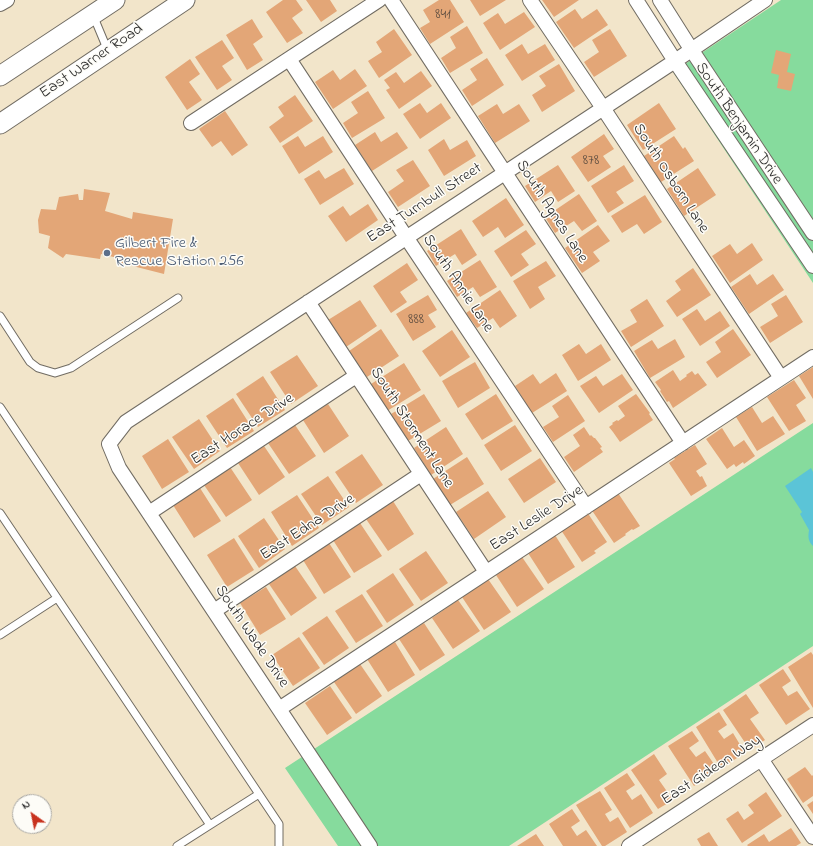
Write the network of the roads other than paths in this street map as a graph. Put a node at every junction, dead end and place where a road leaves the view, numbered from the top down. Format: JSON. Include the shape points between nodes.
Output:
{"nodes":[{"id":1,"x":7,"y":0,"type":"edge"},
{"id":2,"x":115,"y":0,"type":"edge"},
{"id":3,"x":185,"y":0,"type":"edge"},
{"id":4,"x":379,"y":0,"type":"edge"},
{"id":5,"x":391,"y":0,"type":"edge"},
{"id":6,"x":530,"y":0,"type":"edge"},
{"id":7,"x":636,"y":0,"type":"edge"},
{"id":8,"x":660,"y":0,"type":"edge"},
{"id":9,"x":765,"y":0,"type":"edge"},
{"id":10,"x":0,"y":4,"type":"edge"},
{"id":11,"x":93,"y":15,"type":"junction"},
{"id":12,"x":691,"y":49,"type":"junction"},
{"id":13,"x":108,"y":52,"type":"junction"},
{"id":14,"x":289,"y":59,"type":"junction"},
{"id":15,"x":675,"y":61,"type":"junction"},
{"id":16,"x":0,"y":76,"type":"edge"},
{"id":17,"x":603,"y":108,"type":"junction"},
{"id":18,"x":191,"y":123,"type":"dead end"},
{"id":19,"x":0,"y":124,"type":"edge"},
{"id":20,"x":504,"y":172,"type":"junction"},
{"id":21,"x":813,"y":233,"type":"edge"},
{"id":22,"x":406,"y":237,"type":"junction"},
{"id":23,"x":813,"y":266,"type":"edge"},
{"id":24,"x":178,"y":298,"type":"dead end"},
{"id":25,"x":308,"y":302,"type":"junction"},
{"id":26,"x":0,"y":316,"type":"edge"},
{"id":27,"x":813,"y":357,"type":"edge"},
{"id":28,"x":356,"y":376,"type":"junction"},
{"id":29,"x":781,"y":378,"type":"junction"},
{"id":30,"x":0,"y":407,"type":"edge"},
{"id":31,"x":683,"y":443,"type":"junction"},
{"id":32,"x":109,"y":444,"type":"joint"},
{"id":33,"x":421,"y":474,"type":"junction"},
{"id":34,"x":586,"y":507,"type":"junction"},
{"id":35,"x":0,"y":513,"type":"edge"},
{"id":36,"x":149,"y":513,"type":"junction"},
{"id":37,"x":486,"y":572,"type":"junction"},
{"id":38,"x":57,"y":598,"type":"junction"},
{"id":39,"x":214,"y":611,"type":"junction"},
{"id":40,"x":0,"y":635,"type":"edge"},
{"id":41,"x":279,"y":709,"type":"junction"},
{"id":42,"x":813,"y":725,"type":"edge"},
{"id":43,"x":761,"y":759,"type":"junction"},
{"id":44,"x":259,"y":794,"type":"junction"},
{"id":45,"x":210,"y":825,"type":"junction"},
{"id":46,"x":813,"y":837,"type":"edge"},
{"id":47,"x":645,"y":842,"type":"edge"},
{"id":48,"x":176,"y":846,"type":"edge"},
{"id":49,"x":279,"y":846,"type":"edge"},
{"id":50,"x":370,"y":846,"type":"edge"},
{"id":51,"x":629,"y":846,"type":"edge"}],
"edges":[{"from":1,"to":10,"type":"street"},
{"from":2,"to":11,"type":"main road"},
{"from":3,"to":13,"type":"main road","name":"East Warner Road"},
{"from":4,"to":14,"type":"street"},
{"from":5,"to":20,"type":"street","name":"South Agnes Lane"},
{"from":6,"to":17,"type":"street","name":"South Osborn Lane"},
{"from":7,"to":15,"type":"street","name":"South Benjamin Drive"},
{"from":8,"to":12,"type":"street","name":"South Benjamin Drive"},
{"from":9,"to":12,"type":"street","name":"East Turnbull Street"},
{"from":11,"to":13,"type":"lane"},
{"from":11,"to":16,"type":"main road"},
{"from":12,"to":15,"type":"street","name":"East Turnbull Street"},
{"from":12,"to":21,"type":"street","name":"South Benjamin Drive"},
{"from":13,"to":19,"type":"main road","name":"East Warner Road"},
{"from":14,"to":18,"type":"street"},
{"from":14,"to":22,"type":"street","name":"South Annie Lane"},
{"from":15,"to":17,"type":"street","name":"East Turnbull Street"},
{"from":15,"to":23,"type":"street","name":"South Benjamin Drive"},
{"from":17,"to":20,"type":"street","name":"East Turnbull Street"},
{"from":17,"to":29,"type":"street","name":"South Osborn Lane"},
{"from":20,"to":22,"type":"street","name":"East Turnbull Street"},
{"from":20,"to":31,"type":"street","name":"South Agnes Lane"},
{"from":22,"to":25,"type":"street","name":"East Turnbull Street"},
{"from":22,"to":34,"type":"street","name":"South Annie Lane"},
{"from":24,"to":26,"type":"lane","via":[[71,368],[55,373],[38,368],[30,362]]},
{"from":25,"to":28,"type":"street","name":"South Storment Lane"},
{"from":25,"to":32,"type":"street","name":"East Turnbull Street","via":[[126,422]]},
{"from":27,"to":29,"type":"street","name":"East Leslie Drive"},
{"from":28,"to":33,"type":"street","name":"South Storment Lane"},
{"from":28,"to":36,"type":"street","name":"East Horace Drive"},
{"from":29,"to":31,"type":"street","name":"East Leslie Drive"},
{"from":30,"to":44,"type":"lane"},
{"from":31,"to":34,"type":"street","name":"East Leslie Drive"},
{"from":32,"to":36,"type":"street","name":"South Wade Drive","via":[[119,468]]},
{"from":33,"to":37,"type":"street","name":"South Storment Lane"},
{"from":33,"to":39,"type":"street","name":"East Edna Drive"},
{"from":34,"to":37,"type":"street","name":"East Leslie Drive"},
{"from":35,"to":38,"type":"lane"},
{"from":36,"to":39,"type":"street","name":"South Wade Drive"},
{"from":37,"to":41,"type":"street","name":"East Leslie Drive"},
{"from":38,"to":40,"type":"lane"},
{"from":38,"to":45,"type":"lane"},
{"from":39,"to":41,"type":"street","name":"South Wade Drive"},
{"from":41,"to":50,"type":"street","name":"South Wade Drive"},
{"from":42,"to":43,"type":"street","name":"East Gideon Way"},
{"from":43,"to":46,"type":"street"},
{"from":43,"to":47,"type":"street","name":"East Gideon Way"},
{"from":44,"to":45,"type":"lane"},
{"from":44,"to":49,"type":"lane","via":[[279,824]]},
{"from":45,"to":48,"type":"lane"},
{"from":47,"to":51,"type":"street","name":"East Gideon Way"}]}
